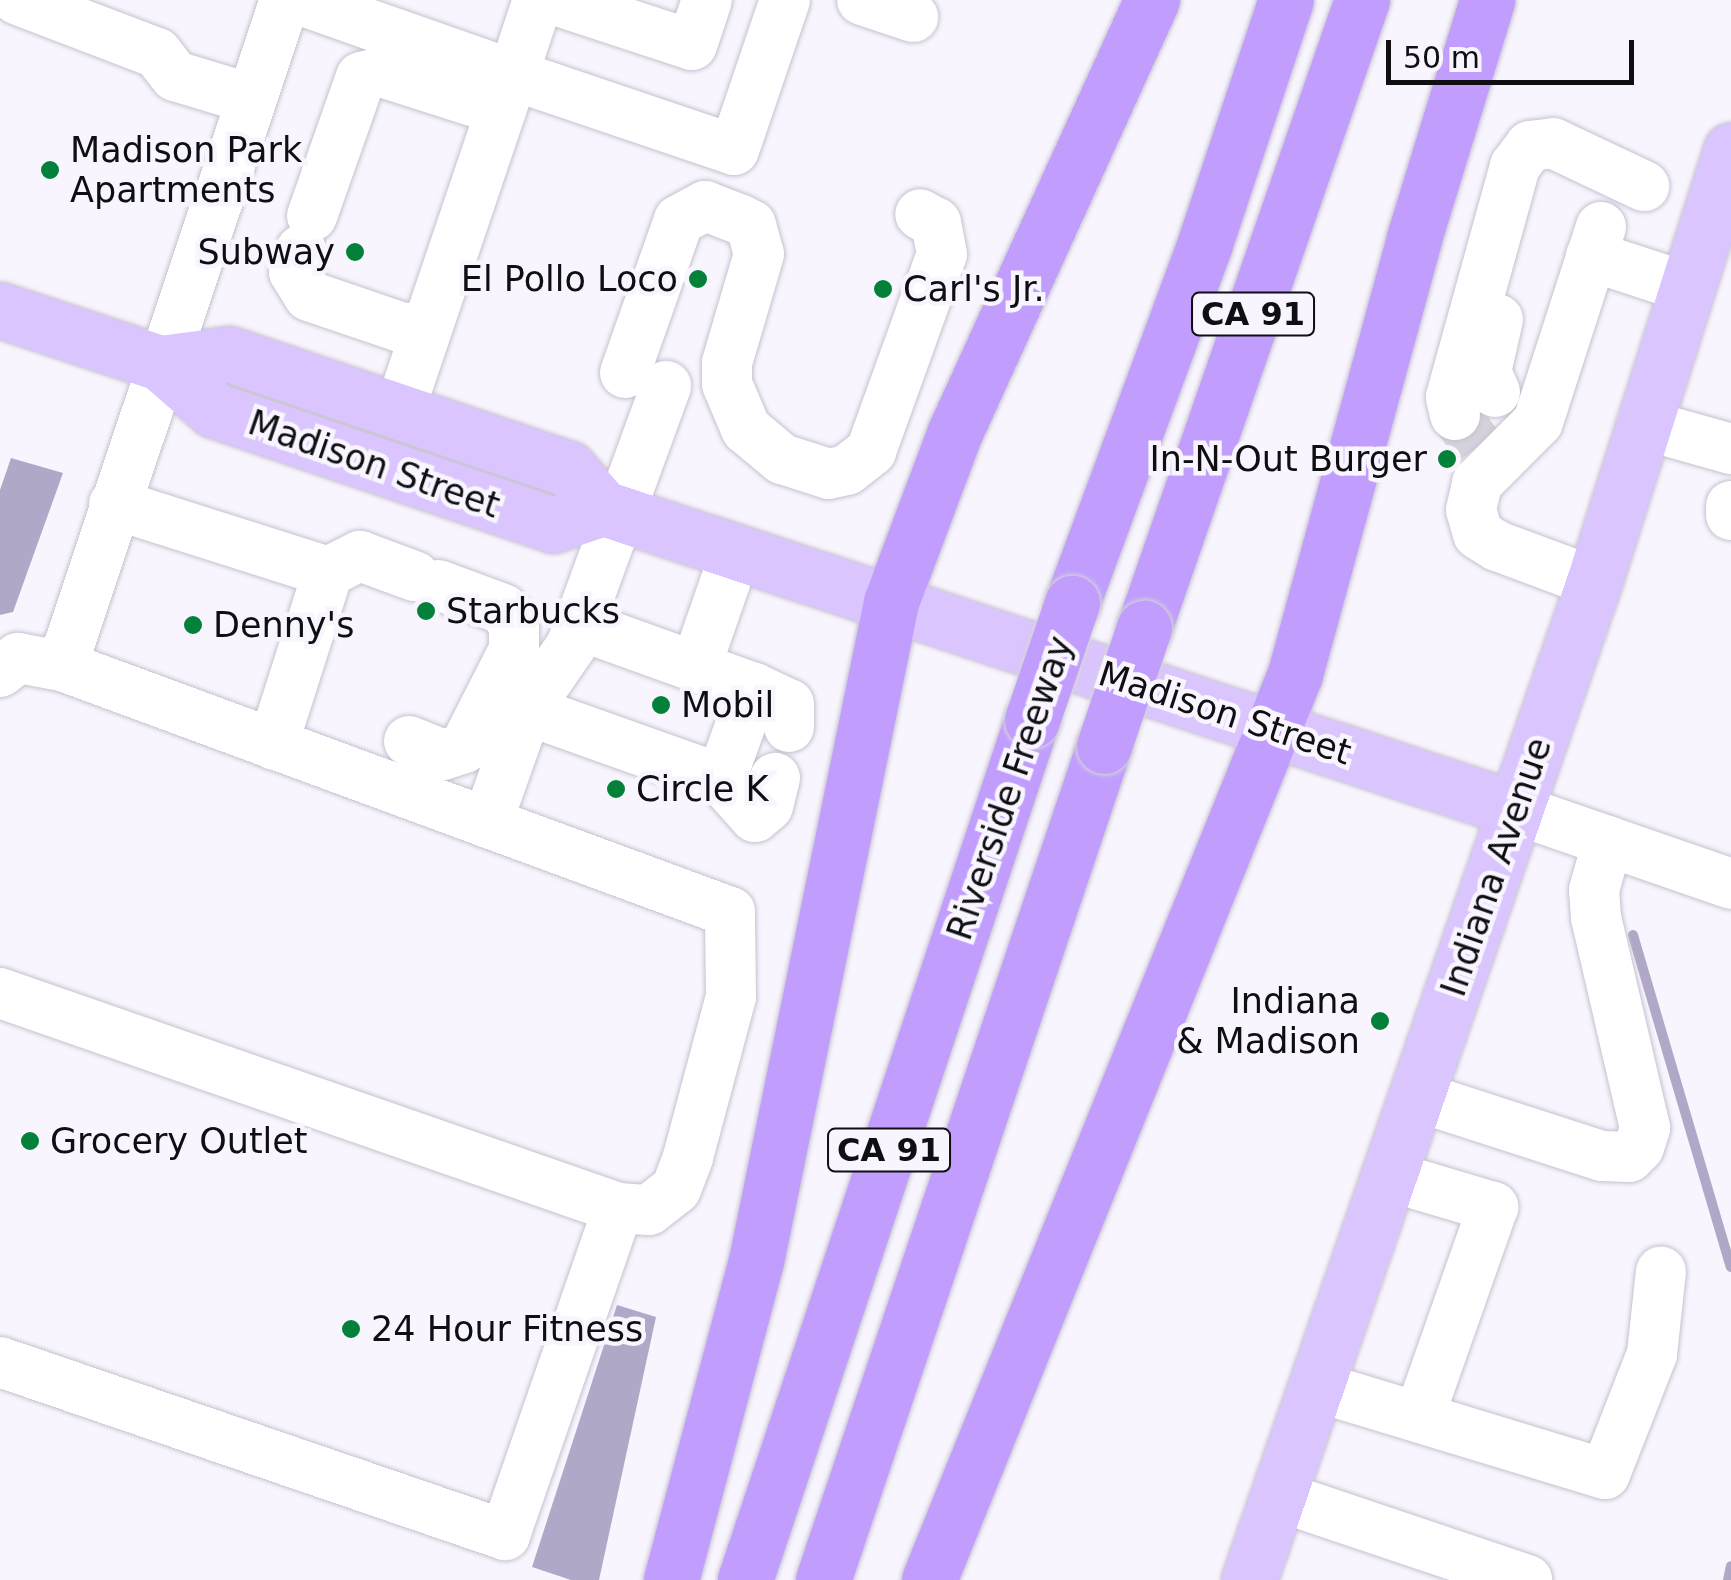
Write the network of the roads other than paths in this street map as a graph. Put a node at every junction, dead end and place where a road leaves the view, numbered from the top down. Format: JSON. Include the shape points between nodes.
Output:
{"nodes":[{"id":1,"x":18,"y":0,"type":"edge"},
{"id":2,"x":284,"y":0,"type":"edge"},
{"id":3,"x":300,"y":0,"type":"edge"},
{"id":4,"x":538,"y":0,"type":"edge"},
{"id":5,"x":555,"y":0,"type":"edge"},
{"id":6,"x":707,"y":0,"type":"edge"},
{"id":7,"x":785,"y":0,"type":"edge"},
{"id":8,"x":862,"y":0,"type":"edge"},
{"id":9,"x":1152,"y":0,"type":"edge"},
{"id":10,"x":1286,"y":0,"type":"edge"},
{"id":11,"x":1362,"y":0,"type":"edge"},
{"id":12,"x":1487,"y":0,"type":"edge"},
{"id":13,"x":913,"y":17,"type":"dead end"},
{"id":14,"x":410,"y":18,"type":"edge"},
{"id":15,"x":507,"y":92,"type":"junction"},
{"id":16,"x":250,"y":99,"type":"junction"},
{"id":17,"x":1731,"y":150,"type":"edge"},
{"id":18,"x":920,"y":214,"type":"dead end"},
{"id":19,"x":1716,"y":223,"type":"edge"},
{"id":20,"x":1686,"y":287,"type":"junction"},
{"id":21,"x":0,"y":310,"type":"edge"},
{"id":22,"x":427,"y":327,"type":"junction"},
{"id":23,"x":160,"y":362,"type":"junction"},
{"id":24,"x":398,"y":412,"type":"junction"},
{"id":25,"x":1642,"y":424,"type":"junction"},
{"id":26,"x":1493,"y":431,"type":"junction"},
{"id":27,"x":1731,"y":448,"type":"edge"},
{"id":28,"x":114,"y":504,"type":"junction"},
{"id":29,"x":1731,"y":506,"type":"edge"},
{"id":30,"x":611,"y":511,"type":"junction"},
{"id":31,"x":1731,"y":515,"type":"edge"},
{"id":32,"x":736,"y":551,"type":"junction"},
{"id":33,"x":328,"y":572,"type":"junction"},
{"id":34,"x":1594,"y":582,"type":"junction"},
{"id":35,"x":891,"y":602,"type":"junction"},
{"id":36,"x":579,"y":625,"type":"junction"},
{"id":37,"x":62,"y":666,"type":"junction"},
{"id":38,"x":696,"y":666,"type":"junction"},
{"id":39,"x":0,"y":672,"type":"edge"},
{"id":40,"x":754,"y":688,"type":"junction"},
{"id":41,"x":527,"y":710,"type":"junction"},
{"id":42,"x":788,"y":727,"type":"dead end"},
{"id":43,"x":1274,"y":730,"type":"junction"},
{"id":44,"x":409,"y":741,"type":"dead end"},
{"id":45,"x":273,"y":744,"type":"junction"},
{"id":46,"x":776,"y":778,"type":"dead end"},
{"id":47,"x":721,"y":780,"type":"junction"},
{"id":48,"x":1515,"y":810,"type":"junction"},
{"id":49,"x":487,"y":823,"type":"junction"},
{"id":50,"x":1608,"y":841,"type":"junction"},
{"id":51,"x":1731,"y":884,"type":"edge"},
{"id":52,"x":0,"y":993,"type":"edge"},
{"id":53,"x":1416,"y":1096,"type":"junction"},
{"id":54,"x":1388,"y":1176,"type":"junction"},
{"id":55,"x":618,"y":1208,"type":"junction"},
{"id":56,"x":1661,"y":1271,"type":"dead end"},
{"id":57,"x":0,"y":1362,"type":"edge"},
{"id":58,"x":1316,"y":1386,"type":"junction"},
{"id":59,"x":1420,"y":1414,"type":"junction"},
{"id":60,"x":1278,"y":1496,"type":"junction"},
{"id":61,"x":670,"y":1580,"type":"edge"},
{"id":62,"x":745,"y":1580,"type":"edge"},
{"id":63,"x":823,"y":1580,"type":"edge"},
{"id":64,"x":929,"y":1580,"type":"edge"},
{"id":65,"x":1249,"y":1580,"type":"edge"},
{"id":66,"x":1527,"y":1580,"type":"edge"}],
"edges":[{"from":1,"to":16,"type":"street","via":[[157,53],[175,76]]},
{"from":2,"to":16,"type":"street"},
{"from":3,"to":14,"type":"street"},
{"from":4,"to":15,"type":"street"},
{"from":5,"to":6,"type":"street","via":[[692,45]]},
{"from":7,"to":15,"type":"street","via":[[734,150]]},
{"from":8,"to":13,"type":"street"},
{"from":9,"to":35,"type":"highway","via":[[955,432]]},
{"from":10,"to":62,"type":"highway","name":"Riverside Freeway","number":"CA 91","bridge":true,"via":[[1072,603]]},
{"from":11,"to":63,"type":"highway","number":"CA 91","bridge":true},
{"from":12,"to":43,"type":"highway"},
{"from":14,"to":15,"type":"street"},
{"from":15,"to":22,"type":"street"},
{"from":15,"to":22,"type":"street","via":[[382,72],[361,77],[306,233],[294,272],[309,296],[403,328]]},
{"from":16,"to":23,"type":"street"},
{"from":17,"to":19,"type":"main road","name":"Indiana Avenue"},
{"from":18,"to":30,"type":"street","via":[[936,222],[942,254],[871,451],[829,474],[782,459],[746,428],[727,384],[758,238],[751,225],[705,206],[679,220]]},
{"from":19,"to":20,"type":"main road","name":"Indiana Avenue"},
{"from":19,"to":26,"type":"street","via":[[1644,186],[1585,171],[1554,171],[1540,183],[1525,214],[1486,372]]},
{"from":20,"to":25,"type":"main road","name":"Indiana Avenue"},
{"from":20,"to":26,"type":"street","via":[[1596,241],[1538,422]]},
{"from":21,"to":23,"type":"main road","name":"Madison Street"},
{"from":22,"to":24,"type":"street"},
{"from":23,"to":24,"type":"main road","name":"Madison Street","via":[[229,354]]},
{"from":23,"to":28,"type":"street"},
{"from":23,"to":30,"type":"main road","name":"Madison Street","via":[[214,410],[554,525]]},
{"from":24,"to":30,"type":"main road","name":"Madison Street","via":[[569,469]]},
{"from":25,"to":27,"type":"street"},
{"from":25,"to":34,"type":"main road","name":"Indiana Avenue"},
{"from":26,"to":34,"type":"street","via":[[1471,510],[1478,534]]},
{"from":28,"to":33,"type":"street"},
{"from":28,"to":37,"type":"street"},
{"from":29,"to":31,"type":"street"},
{"from":30,"to":32,"type":"main road","name":"Madison Street"},
{"from":30,"to":36,"type":"street"},
{"from":32,"to":35,"type":"main road","name":"Madison Street"},
{"from":32,"to":38,"type":"street"},
{"from":33,"to":44,"type":"street","via":[[360,556],[503,609],[514,626],[514,650],[464,748],[443,754]]},
{"from":33,"to":45,"type":"street"},
{"from":34,"to":48,"type":"main road","name":"Indiana Avenue"},
{"from":35,"to":43,"type":"main road","name":"Madison Street"},
{"from":35,"to":61,"type":"highway","via":[[756,1261]]},
{"from":36,"to":38,"type":"street"},
{"from":36,"to":41,"type":"street"},
{"from":37,"to":39,"type":"street","via":[[18,658]]},
{"from":37,"to":45,"type":"street"},
{"from":38,"to":40,"type":"street"},
{"from":40,"to":42,"type":"street","via":[[789,704]]},
{"from":40,"to":47,"type":"street"},
{"from":41,"to":47,"type":"street"},
{"from":41,"to":49,"type":"street"},
{"from":43,"to":48,"type":"main road","name":"Madison Street"},
{"from":43,"to":64,"type":"highway"},
{"from":45,"to":49,"type":"street"},
{"from":46,"to":47,"type":"street","via":[[768,806],[755,817]]},
{"from":48,"to":50,"type":"street","name":"Madison Street"},
{"from":48,"to":53,"type":"main road","name":"Indiana Avenue"},
{"from":49,"to":55,"type":"street","via":[[730,912],[731,996],[676,1189],[649,1210]]},
{"from":50,"to":51,"type":"street","name":"Madison Street"},
{"from":50,"to":53,"type":"street","via":[[1594,890],[1646,1128],[1639,1147],[1629,1157],[1602,1156]]},
{"from":52,"to":55,"type":"street"},
{"from":53,"to":54,"type":"main road","name":"Indiana Avenue"},
{"from":54,"to":58,"type":"main road","name":"Indiana Avenue"},
{"from":54,"to":59,"type":"street","via":[[1493,1207]]},
{"from":55,"to":57,"type":"street","via":[[505,1535]]},
{"from":56,"to":59,"type":"street","via":[[1652,1354],[1605,1474]]},
{"from":58,"to":59,"type":"street"},
{"from":58,"to":60,"type":"main road","name":"Indiana Avenue"},
{"from":60,"to":65,"type":"main road","name":"Indiana Avenue"},
{"from":60,"to":66,"type":"street"}]}
